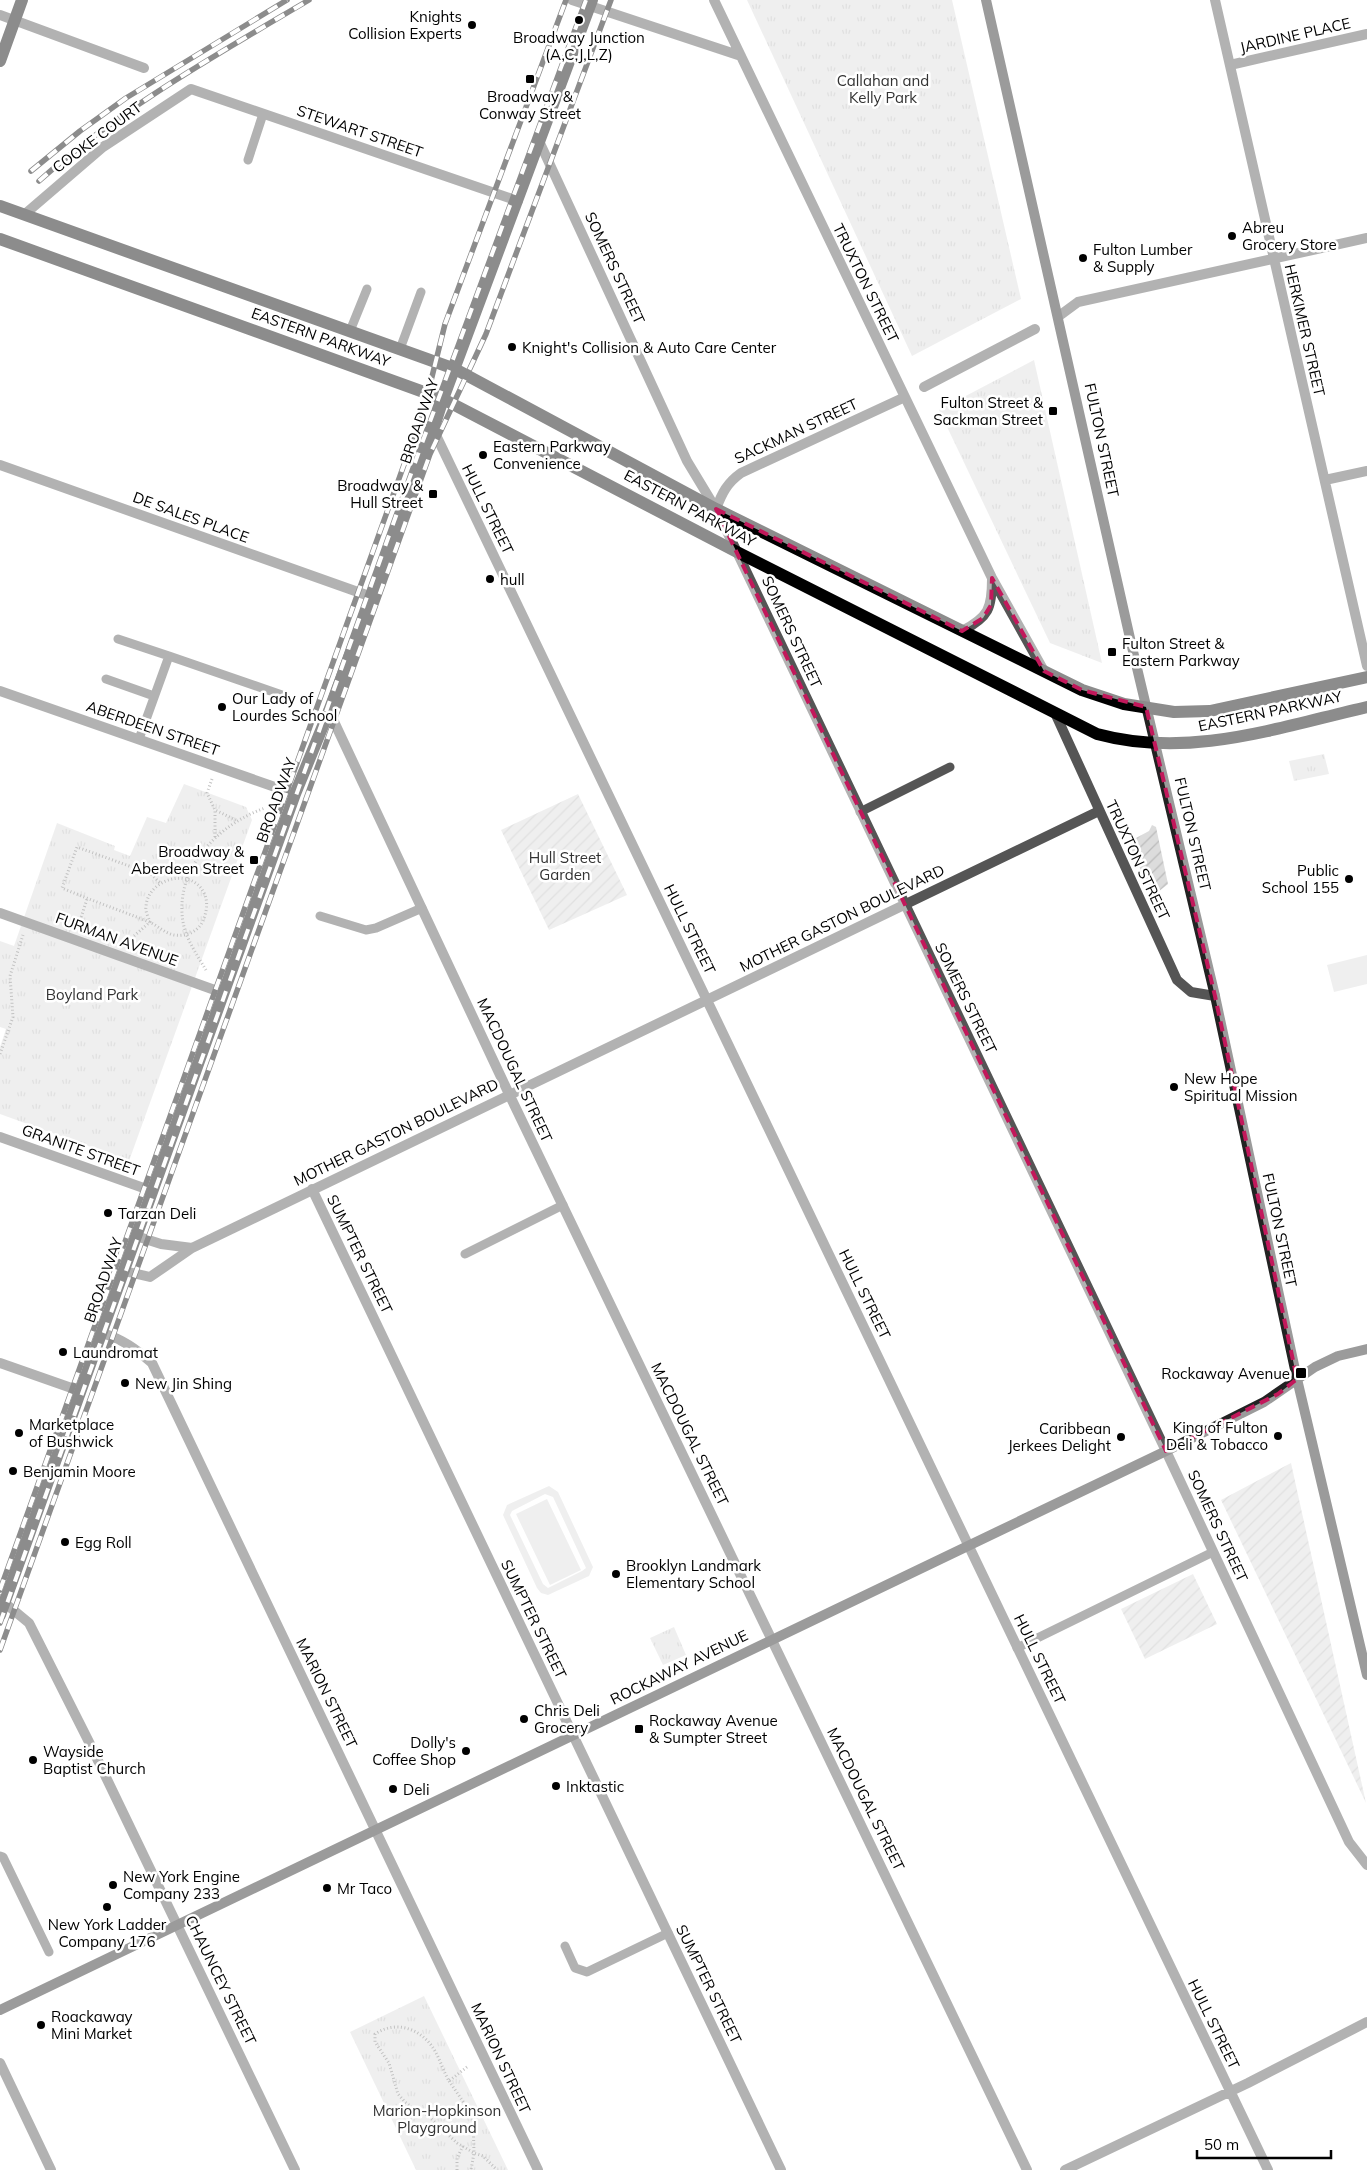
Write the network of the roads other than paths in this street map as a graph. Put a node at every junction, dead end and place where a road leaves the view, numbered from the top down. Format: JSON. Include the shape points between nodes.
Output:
{"nodes":[{"id":1,"x":22,"y":0,"type":"edge"},
{"id":2,"x":572,"y":0,"type":"edge"},
{"id":3,"x":714,"y":0,"type":"edge"},
{"id":4,"x":986,"y":0,"type":"edge"},
{"id":5,"x":1215,"y":0,"type":"edge"},
{"id":6,"x":591,"y":3,"type":"edge"},
{"id":7,"x":0,"y":15,"type":"edge"},
{"id":8,"x":14,"y":20,"type":"junction"},
{"id":9,"x":1367,"y":34,"type":"edge"},
{"id":10,"x":741,"y":56,"type":"junction"},
{"id":11,"x":0,"y":61,"type":"edge"},
{"id":12,"x":1230,"y":65,"type":"junction"},
{"id":13,"x":144,"y":68,"type":"dead end"},
{"id":14,"x":191,"y":89,"type":"joint"},
{"id":15,"x":263,"y":114,"type":"junction"},
{"id":16,"x":540,"y":141,"type":"junction"},
{"id":17,"x":248,"y":160,"type":"dead end"},
{"id":18,"x":518,"y":201,"type":"junction"},
{"id":19,"x":0,"y":206,"type":"edge"},
{"id":20,"x":25,"y":214,"type":"junction"},
{"id":21,"x":1367,"y":238,"type":"edge"},
{"id":22,"x":0,"y":239,"type":"edge"},
{"id":23,"x":1273,"y":260,"type":"junction"},
{"id":24,"x":367,"y":289,"type":"dead end"},
{"id":25,"x":421,"y":292,"type":"dead end"},
{"id":26,"x":1059,"y":316,"type":"junction"},
{"id":27,"x":1035,"y":329,"type":"dead end"},
{"id":28,"x":350,"y":331,"type":"junction"},
{"id":29,"x":400,"y":349,"type":"junction"},
{"id":30,"x":455,"y":369,"type":"junction"},
{"id":31,"x":924,"y":387,"type":"dead end"},
{"id":32,"x":905,"y":397,"type":"junction"},
{"id":33,"x":444,"y":399,"type":"junction"},
{"id":34,"x":434,"y":431,"type":"junction"},
{"id":35,"x":0,"y":465,"type":"edge"},
{"id":36,"x":1367,"y":471,"type":"edge"},
{"id":37,"x":1325,"y":480,"type":"junction"},
{"id":38,"x":716,"y":509,"type":"junction"},
{"id":39,"x":737,"y":552,"type":"junction"},
{"id":40,"x":992,"y":578,"type":"junction"},
{"id":41,"x":372,"y":597,"type":"junction"},
{"id":42,"x":962,"y":631,"type":"junction"},
{"id":43,"x":118,"y":639,"type":"dead end"},
{"id":44,"x":169,"y":656,"type":"junction"},
{"id":45,"x":1367,"y":666,"type":"edge"},
{"id":46,"x":1044,"y":671,"type":"junction"},
{"id":47,"x":1367,"y":677,"type":"edge"},
{"id":48,"x":106,"y":679,"type":"dead end"},
{"id":49,"x":0,"y":691,"type":"edge"},
{"id":50,"x":282,"y":695,"type":"dead end"},
{"id":51,"x":154,"y":696,"type":"junction"},
{"id":52,"x":1146,"y":707,"type":"junction"},
{"id":53,"x":1367,"y":707,"type":"edge"},
{"id":54,"x":329,"y":711,"type":"junction"},
{"id":55,"x":1055,"y":713,"type":"junction"},
{"id":56,"x":139,"y":739,"type":"junction"},
{"id":57,"x":1156,"y":744,"type":"junction"},
{"id":58,"x":950,"y":767,"type":"dead end"},
{"id":59,"x":295,"y":794,"type":"junction"},
{"id":60,"x":1099,"y":811,"type":"junction"},
{"id":61,"x":860,"y":812,"type":"junction"},
{"id":62,"x":904,"y":905,"type":"junction"},
{"id":63,"x":422,"y":908,"type":"junction"},
{"id":64,"x":0,"y":913,"type":"edge"},
{"id":65,"x":320,"y":916,"type":"dead end"},
{"id":66,"x":223,"y":994,"type":"junction"},
{"id":67,"x":1215,"y":996,"type":"junction"},
{"id":68,"x":707,"y":999,"type":"junction"},
{"id":69,"x":509,"y":1094,"type":"junction"},
{"id":70,"x":0,"y":1137,"type":"edge"},
{"id":71,"x":312,"y":1189,"type":"junction"},
{"id":72,"x":152,"y":1191,"type":"junction"},
{"id":73,"x":563,"y":1205,"type":"junction"},
{"id":74,"x":136,"y":1236,"type":"junction"},
{"id":75,"x":192,"y":1248,"type":"junction"},
{"id":76,"x":465,"y":1254,"type":"dead end"},
{"id":77,"x":124,"y":1271,"type":"junction"},
{"id":78,"x":102,"y":1333,"type":"junction"},
{"id":79,"x":1367,"y":1349,"type":"edge"},
{"id":80,"x":0,"y":1363,"type":"edge"},
{"id":81,"x":1297,"y":1379,"type":"junction"},
{"id":82,"x":80,"y":1391,"type":"junction"},
{"id":83,"x":1166,"y":1451,"type":"junction"},
{"id":84,"x":968,"y":1545,"type":"junction"},
{"id":85,"x":1213,"y":1552,"type":"junction"},
{"id":86,"x":2,"y":1600,"type":"edge"},
{"id":87,"x":0,"y":1615,"type":"edge"},
{"id":88,"x":773,"y":1639,"type":"junction"},
{"id":89,"x":1017,"y":1648,"type":"junction"},
{"id":90,"x":1367,"y":1675,"type":"edge"},
{"id":91,"x":573,"y":1735,"type":"junction"},
{"id":92,"x":375,"y":1829,"type":"junction"},
{"id":93,"x":0,"y":1856,"type":"edge"},
{"id":94,"x":1367,"y":1865,"type":"edge"},
{"id":95,"x":177,"y":1924,"type":"junction"},
{"id":96,"x":668,"y":1933,"type":"junction"},
{"id":97,"x":564,"y":1946,"type":"dead end"},
{"id":98,"x":49,"y":1952,"type":"dead end"},
{"id":99,"x":0,"y":2010,"type":"edge"},
{"id":100,"x":1367,"y":2022,"type":"edge"},
{"id":101,"x":0,"y":2063,"type":"edge"},
{"id":102,"x":1230,"y":2091,"type":"junction"},
{"id":103,"x":51,"y":2170,"type":"edge"},
{"id":104,"x":295,"y":2170,"type":"edge"},
{"id":105,"x":538,"y":2170,"type":"edge"},
{"id":106,"x":781,"y":2170,"type":"edge"},
{"id":107,"x":1027,"y":2170,"type":"edge"},
{"id":108,"x":1066,"y":2170,"type":"edge"},
{"id":109,"x":1268,"y":2170,"type":"edge"}],
"edges":[{"from":1,"to":8,"type":"main road"},
{"from":2,"to":6,"type":"street"},
{"from":3,"to":10,"type":"street","name":"TRUXTON STREET"},
{"from":4,"to":26,"type":"main road","name":"FULTON STREET"},
{"from":5,"to":12,"type":"street","name":"HERKIMER STREET"},
{"from":6,"to":10,"type":"street"},
{"from":6,"to":16,"type":"main road","name":"BROADWAY"},
{"from":7,"to":8,"type":"street"},
{"from":8,"to":11,"type":"main road"},
{"from":8,"to":13,"type":"street"},
{"from":9,"to":12,"type":"street","name":"JARDINE PLACE"},
{"from":10,"to":32,"type":"street","name":"TRUXTON STREET"},
{"from":12,"to":23,"type":"street","name":"HERKIMER STREET"},
{"from":14,"to":15,"type":"street","name":"STEWART STREET"},
{"from":14,"to":20,"type":"street","name":"COOKE COURT","via":[[103,147]]},
{"from":15,"to":17,"type":"lane"},
{"from":15,"to":18,"type":"street","name":"STEWART STREET"},
{"from":16,"to":18,"type":"main road","name":"BROADWAY"},
{"from":16,"to":38,"type":"street","name":"SOMERS STREET","via":[[687,461]]},
{"from":18,"to":30,"type":"main road","name":"BROADWAY"},
{"from":19,"to":20,"type":"main road","name":"EASTERN PARKWAY"},
{"from":20,"to":28,"type":"main road","name":"EASTERN PARKWAY"},
{"from":21,"to":23,"type":"street"},
{"from":22,"to":33,"type":"main road","name":"EASTERN PARKWAY"},
{"from":23,"to":26,"type":"street","via":[[1078,302]]},
{"from":23,"to":37,"type":"street","name":"HERKIMER STREET"},
{"from":24,"to":28,"type":"lane"},
{"from":25,"to":29,"type":"lane"},
{"from":26,"to":52,"type":"main road","name":"FULTON STREET"},
{"from":27,"to":31,"type":"street"},
{"from":28,"to":29,"type":"main road","name":"EASTERN PARKWAY"},
{"from":29,"to":30,"type":"main road","name":"EASTERN PARKWAY"},
{"from":30,"to":33,"type":"main road","name":"BROADWAY"},
{"from":30,"to":38,"type":"main road","name":"EASTERN PARKWAY"},
{"from":32,"to":38,"type":"street","name":"SACKMAN STREET","via":[[740,473],[726,486]]},
{"from":32,"to":40,"type":"street","name":"TRUXTON STREET"},
{"from":33,"to":34,"type":"main road","name":"BROADWAY"},
{"from":33,"to":39,"type":"main road","name":"EASTERN PARKWAY"},
{"from":34,"to":41,"type":"main road","name":"BROADWAY"},
{"from":34,"to":68,"type":"street","name":"HULL STREET"},
{"from":35,"to":41,"type":"street","name":"DE SALES PLACE"},
{"from":36,"to":37,"type":"street"},
{"from":37,"to":45,"type":"street","name":"HERKIMER STREET"},
{"from":38,"to":39,"type":"street","name":"SOMERS STREET"},
{"from":38,"to":42,"type":"main road","name":"EASTERN PARKWAY"},
{"from":39,"to":55,"type":"main road","name":"EASTERN PARKWAY"},
{"from":39,"to":61,"type":"street","name":"SOMERS STREET"},
{"from":40,"to":42,"type":"street","name":"TRUXTON STREET","via":[[991,605],[983,618]]},
{"from":40,"to":46,"type":"street","name":"TRUXTON STREET"},
{"from":41,"to":54,"type":"main road","name":"BROADWAY"},
{"from":42,"to":46,"type":"main road","name":"EASTERN PARKWAY"},
{"from":43,"to":44,"type":"lane"},
{"from":44,"to":50,"type":"lane"},
{"from":44,"to":51,"type":"lane"},
{"from":46,"to":52,"type":"main road","name":"EASTERN PARKWAY","via":[[1082,690],[1124,704]]},
{"from":47,"to":52,"type":"main road","name":"EASTERN PARKWAY","via":[[1210,712],[1174,712]]},
{"from":48,"to":51,"type":"lane"},
{"from":49,"to":56,"type":"street","name":"ABERDEEN STREET"},
{"from":51,"to":56,"type":"lane"},
{"from":52,"to":57,"type":"main road","name":"FULTON STREET"},
{"from":53,"to":57,"type":"main road","name":"EASTERN PARKWAY","via":[[1215,742]]},
{"from":54,"to":59,"type":"main road","name":"BROADWAY"},
{"from":54,"to":63,"type":"street","name":"MACDOUGAL STREET"},
{"from":55,"to":57,"type":"main road","name":"EASTERN PARKWAY","via":[[1097,734]]},
{"from":55,"to":60,"type":"street","name":"TRUXTON STREET"},
{"from":56,"to":59,"type":"street","name":"ABERDEEN STREET"},
{"from":57,"to":67,"type":"main road","name":"FULTON STREET"},
{"from":58,"to":61,"type":"lane"},
{"from":59,"to":66,"type":"main road","name":"BROADWAY"},
{"from":60,"to":62,"type":"street","name":"MOTHER GASTON BOULEVARD"},
{"from":60,"to":67,"type":"street","name":"TRUXTON STREET","via":[[1177,980],[1191,992]]},
{"from":61,"to":62,"type":"street","name":"SOMERS STREET"},
{"from":62,"to":68,"type":"street","name":"MOTHER GASTON BOULEVARD"},
{"from":62,"to":83,"type":"street","name":"SOMERS STREET"},
{"from":63,"to":65,"type":"lane","via":[[366,930]]},
{"from":63,"to":69,"type":"street","name":"MACDOUGAL STREET"},
{"from":64,"to":66,"type":"street","name":"FURMAN AVENUE"},
{"from":66,"to":72,"type":"main road","name":"BROADWAY"},
{"from":67,"to":81,"type":"main road","name":"FULTON STREET"},
{"from":68,"to":69,"type":"street","name":"MOTHER GASTON BOULEVARD"},
{"from":68,"to":84,"type":"street","name":"HULL STREET"},
{"from":69,"to":71,"type":"street","name":"MOTHER GASTON BOULEVARD"},
{"from":69,"to":73,"type":"street","name":"MACDOUGAL STREET"},
{"from":70,"to":72,"type":"street","name":"GRANITE STREET"},
{"from":71,"to":75,"type":"street","name":"MOTHER GASTON BOULEVARD"},
{"from":71,"to":91,"type":"street","name":"SUMPTER STREET"},
{"from":72,"to":74,"type":"main road","name":"BROADWAY"},
{"from":73,"to":76,"type":"lane"},
{"from":73,"to":88,"type":"street","name":"MACDOUGAL STREET"},
{"from":74,"to":75,"type":"street","via":[[161,1244]]},
{"from":74,"to":77,"type":"main road","name":"BROADWAY"},
{"from":75,"to":77,"type":"street","name":"MOTHER GASTON BOULEVARD","via":[[150,1277]]},
{"from":77,"to":78,"type":"main road","name":"BROADWAY"},
{"from":78,"to":82,"type":"main road","name":"BROADWAY"},
{"from":78,"to":92,"type":"street","name":"MARION STREET","via":[[137,1350],[152,1364]]},
{"from":79,"to":81,"type":"main road","name":"ROCKAWAY AVENUE","via":[[1338,1356]]},
{"from":80,"to":82,"type":"street"},
{"from":81,"to":83,"type":"main road","name":"ROCKAWAY AVENUE","via":[[1264,1402]]},
{"from":81,"to":90,"type":"main road","name":"FULTON STREET"},
{"from":82,"to":86,"type":"main road","name":"BROADWAY"},
{"from":83,"to":84,"type":"main road","name":"ROCKAWAY AVENUE"},
{"from":83,"to":85,"type":"street","name":"SOMERS STREET"},
{"from":84,"to":88,"type":"main road","name":"ROCKAWAY AVENUE"},
{"from":84,"to":89,"type":"street","name":"HULL STREET"},
{"from":85,"to":89,"type":"lane"},
{"from":85,"to":94,"type":"street","name":"SOMERS STREET","via":[[1349,1842]]},
{"from":86,"to":87,"type":"main road","name":"BROADWAY"},
{"from":86,"to":95,"type":"street","name":"CHAUNCEY STREET","via":[[28,1623]]},
{"from":88,"to":91,"type":"main road","name":"ROCKAWAY AVENUE"},
{"from":88,"to":107,"type":"street","name":"MACDOUGAL STREET"},
{"from":89,"to":102,"type":"street","name":"HULL STREET"},
{"from":91,"to":92,"type":"main road","name":"ROCKAWAY AVENUE"},
{"from":91,"to":96,"type":"street","name":"SUMPTER STREET"},
{"from":92,"to":95,"type":"main road","name":"ROCKAWAY AVENUE"},
{"from":92,"to":105,"type":"street","name":"MARION STREET"},
{"from":93,"to":98,"type":"lane"},
{"from":95,"to":99,"type":"main road","name":"ROCKAWAY AVENUE"},
{"from":95,"to":104,"type":"street","name":"CHAUNCEY STREET"},
{"from":96,"to":97,"type":"lane","via":[[587,1972],[575,1968]]},
{"from":96,"to":106,"type":"street","name":"SUMPTER STREET"},
{"from":100,"to":102,"type":"street"},
{"from":101,"to":103,"type":"street"},
{"from":102,"to":108,"type":"street"},
{"from":102,"to":109,"type":"street","name":"HULL STREET"}]}
